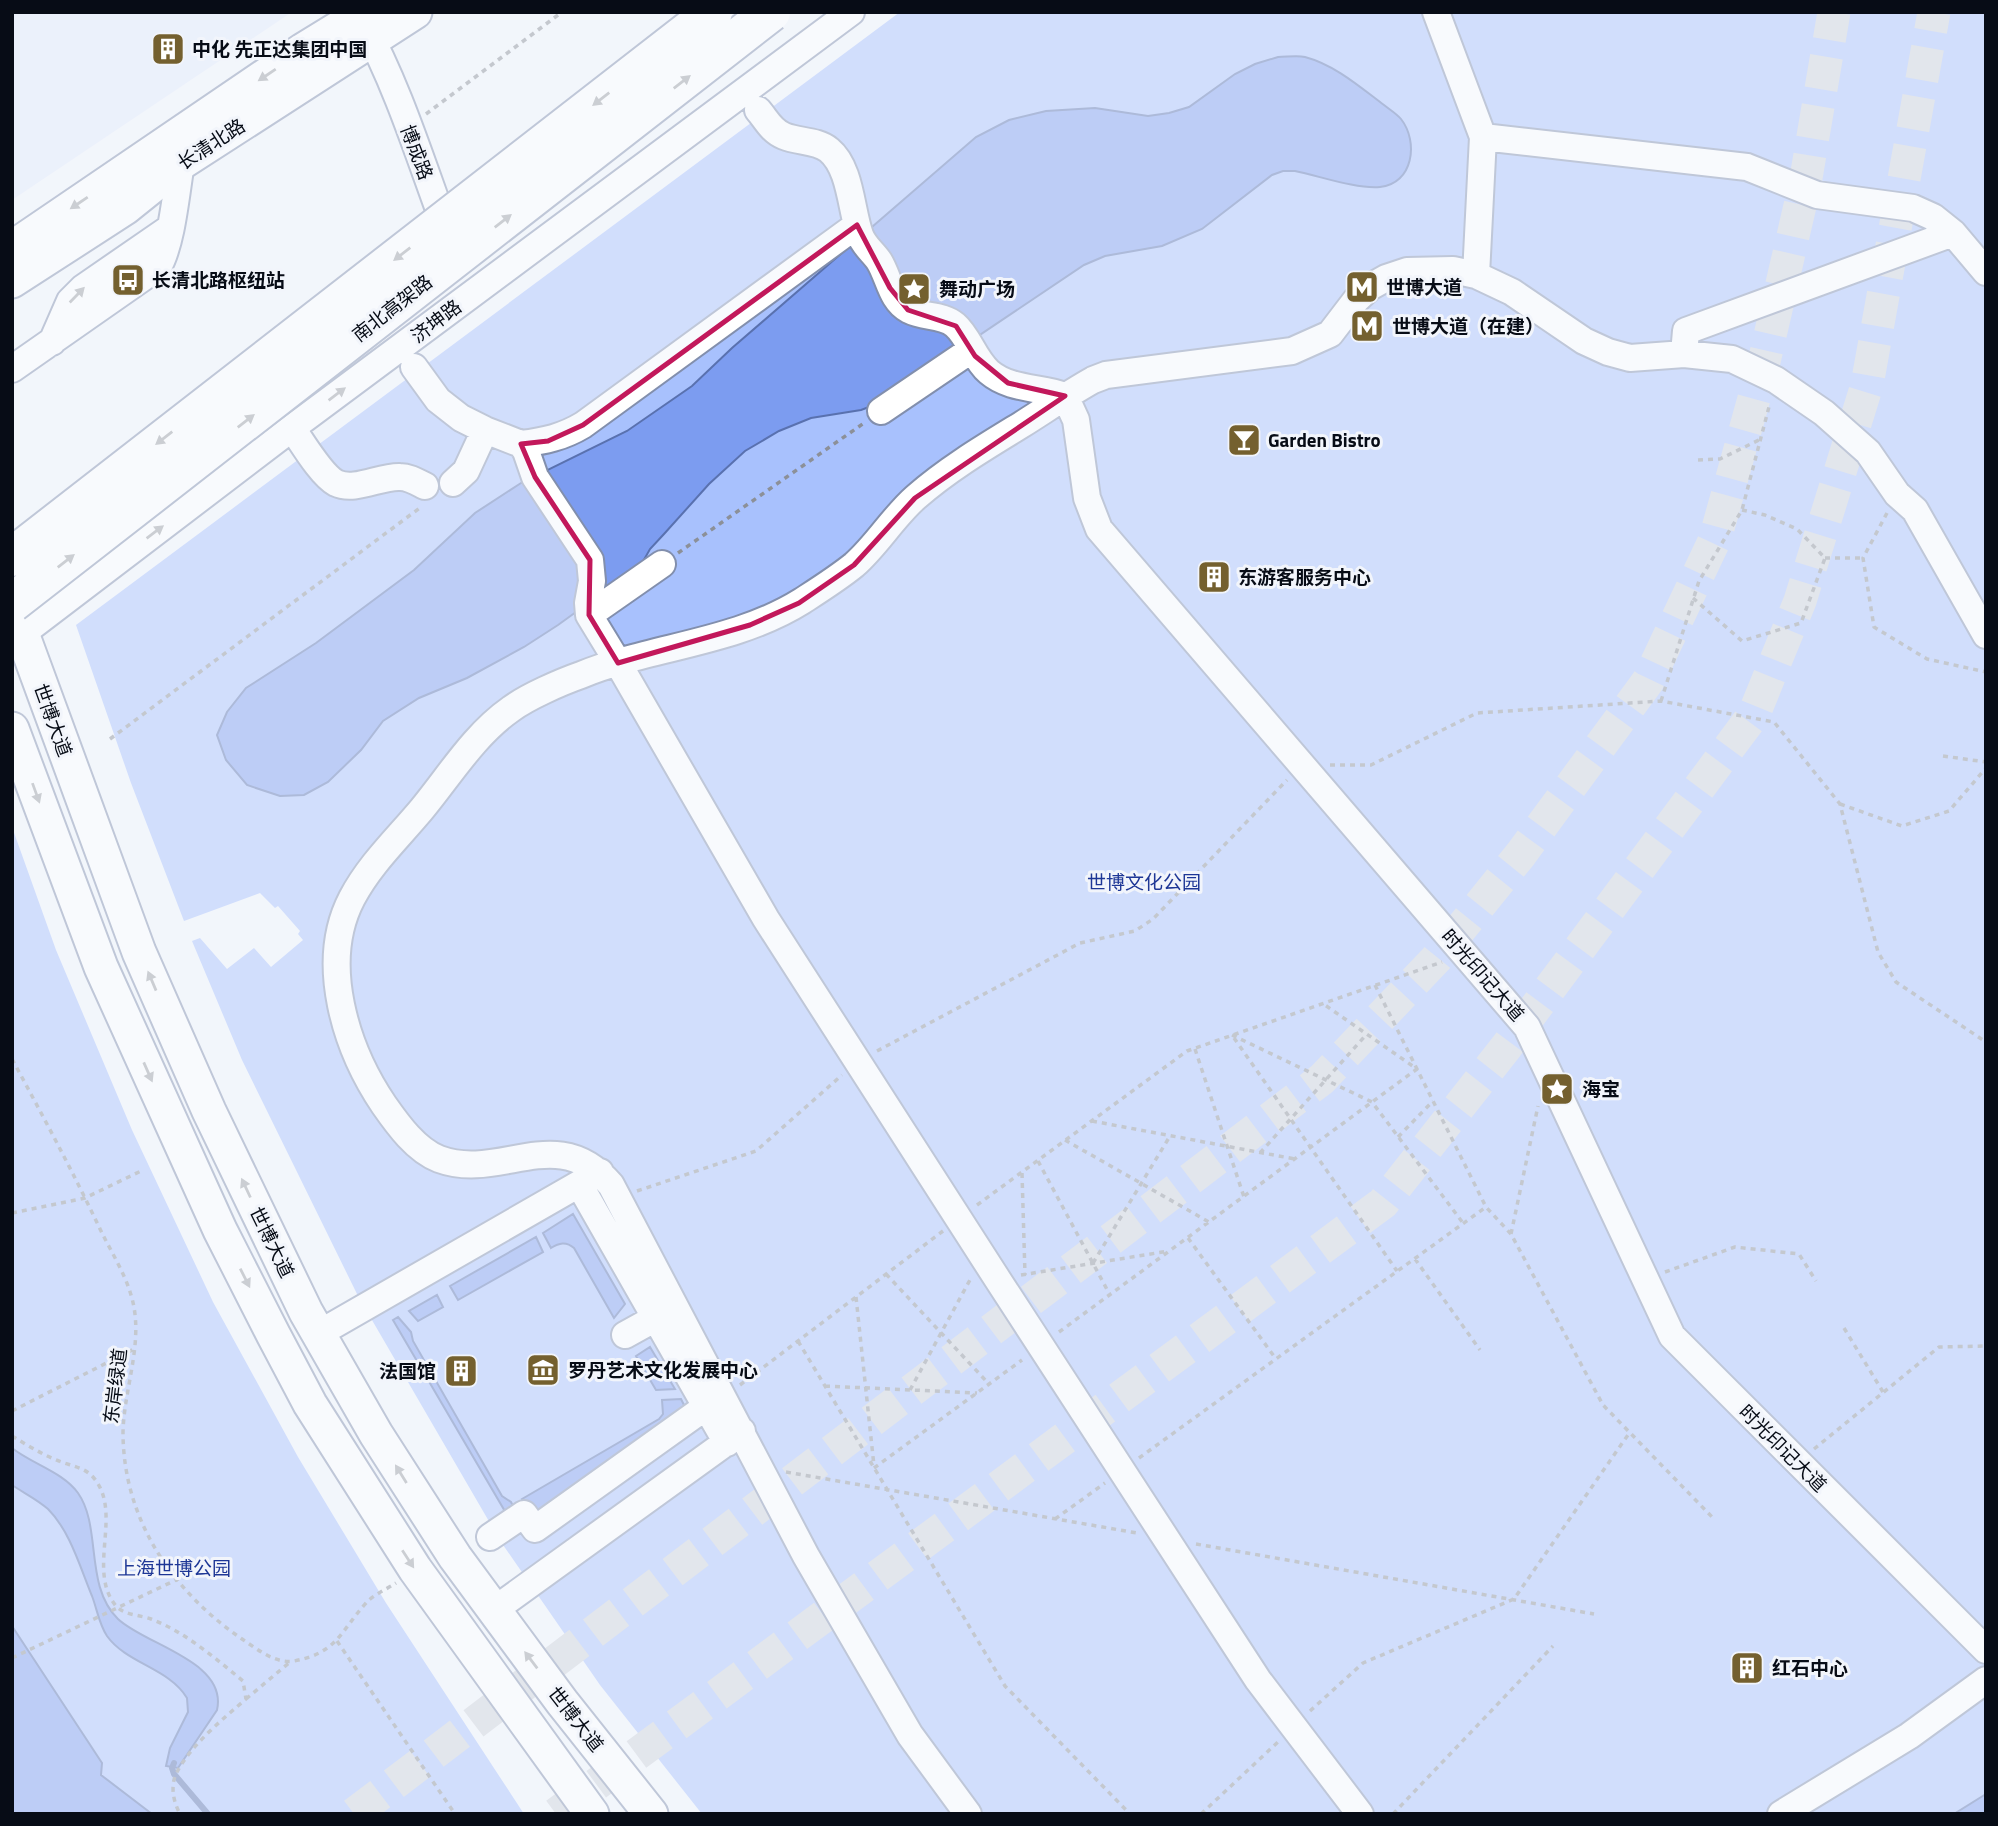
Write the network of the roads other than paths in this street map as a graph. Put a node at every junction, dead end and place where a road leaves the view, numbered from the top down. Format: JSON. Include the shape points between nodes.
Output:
{"nodes":[{"id":1,"x":415,"y":12,"type":"edge"},
{"id":2,"x":713,"y":12,"type":"edge"},
{"id":3,"x":771,"y":12,"type":"edge"},
{"id":4,"x":851,"y":12,"type":"edge"},
{"id":5,"x":1436,"y":12,"type":"edge"},
{"id":6,"x":364,"y":20,"type":"edge"},
{"id":7,"x":758,"y":110,"type":"dead end"},
{"id":8,"x":1483,"y":137,"type":"junction"},
{"id":9,"x":181,"y":163,"type":"junction"},
{"id":10,"x":857,"y":225,"type":"junction"},
{"id":11,"x":1953,"y":233,"type":"junction"},
{"id":12,"x":12,"y":248,"type":"edge"},
{"id":13,"x":1986,"y":272,"type":"edge"},
{"id":14,"x":1476,"y":275,"type":"junction"},
{"id":15,"x":12,"y":281,"type":"edge"},
{"id":16,"x":471,"y":295,"type":"junction"},
{"id":17,"x":971,"y":350,"type":"junction"},
{"id":18,"x":1684,"y":354,"type":"junction"},
{"id":19,"x":414,"y":367,"type":"dead end"},
{"id":20,"x":12,"y":369,"type":"edge"},
{"id":21,"x":1065,"y":397,"type":"junction"},
{"id":22,"x":881,"y":411,"type":"road end"},
{"id":23,"x":292,"y":428,"type":"junction"},
{"id":24,"x":485,"y":430,"type":"junction"},
{"id":25,"x":521,"y":444,"type":"junction"},
{"id":26,"x":453,"y":482,"type":"road end"},
{"id":27,"x":425,"y":486,"type":"dead end"},
{"id":28,"x":12,"y":556,"type":"edge"},
{"id":29,"x":662,"y":564,"type":"road end"},
{"id":30,"x":16,"y":614,"type":"edge"},
{"id":31,"x":589,"y":615,"type":"junction"},
{"id":32,"x":1986,"y":635,"type":"edge"},
{"id":33,"x":618,"y":663,"type":"junction"},
{"id":34,"x":12,"y":729,"type":"edge"},
{"id":35,"x":590,"y":1178,"type":"junction"},
{"id":36,"x":666,"y":1312,"type":"junction"},
{"id":37,"x":318,"y":1334,"type":"junction"},
{"id":38,"x":625,"y":1335,"type":"dead end"},
{"id":39,"x":715,"y":1401,"type":"junction"},
{"id":40,"x":735,"y":1437,"type":"junction"},
{"id":41,"x":618,"y":1469,"type":"junction"},
{"id":42,"x":643,"y":1503,"type":"junction"},
{"id":43,"x":542,"y":1523,"type":"junction"},
{"id":44,"x":490,"y":1537,"type":"dead end"},
{"id":45,"x":567,"y":1559,"type":"junction"},
{"id":46,"x":494,"y":1610,"type":"junction"},
{"id":47,"x":1986,"y":1650,"type":"edge"},
{"id":48,"x":1986,"y":1680,"type":"edge"},
{"id":49,"x":651,"y":1813,"type":"edge"},
{"id":50,"x":592,"y":1814,"type":"edge"},
{"id":51,"x":968,"y":1814,"type":"edge"},
{"id":52,"x":1360,"y":1814,"type":"edge"},
{"id":53,"x":1781,"y":1814,"type":"edge"}],
"edges":[{"from":1,"to":6,"type":"main road","name":"长清北路"},
{"from":2,"to":28,"type":"highway","name":"南北高架路","one_way":true,"bridge":true},
{"from":30,"to":3,"type":"highway","name":"南北高架路","one_way":true,"bridge":true},
{"from":4,"to":16,"type":"street","name":"济坤路"},
{"from":5,"to":8,"type":"street"},
{"from":6,"to":9,"type":"main road","name":"长清北路"},
{"from":6,"to":12,"type":"main road","name":"长清北路","one_way":true,"via":[[292,58]]},
{"from":6,"to":16,"type":"street","name":"博成路"},
{"from":7,"to":10,"type":"street","via":[[782,135],[830,150],[846,180]]},
{"from":8,"to":11,"type":"street","via":[[1746,167],[1817,195],[1913,208]]},
{"from":8,"to":14,"type":"street"},
{"from":9,"to":15,"type":"main road","name":"长清北路","via":[[125,208]]},
{"from":20,"to":9,"type":"street","one_way":true,"via":[[52,342],[70,302],[83,288],[170,228]]},
{"from":10,"to":17,"type":"street","via":[[890,288],[908,310],[945,318],[957,326]]},
{"from":10,"to":25,"type":"street","via":[[583,425],[548,441]]},
{"from":11,"to":13,"type":"street"},
{"from":11,"to":18,"type":"street","via":[[1686,331]]},
{"from":14,"to":18,"type":"street","via":[[1513,292],[1584,341],[1608,352],[1630,358]]},
{"from":14,"to":21,"type":"street","via":[[1453,270],[1407,271],[1370,287],[1330,334],[1292,351],[1106,376]]},
{"from":23,"to":16,"type":"street","name":"济坤路","one_way":true},
{"from":17,"to":21,"type":"street","via":[[990,373],[1007,383],[1047,389]]},
{"from":17,"to":22,"type":"street"},
{"from":18,"to":32,"type":"street","via":[[1732,359],[1776,380],[1824,413],[1868,452],[1897,494],[1915,510]]},
{"from":19,"to":24,"type":"street","via":[[438,401]]},
{"from":21,"to":33,"type":"street","via":[[915,498],[854,565],[799,603],[750,625]]},
{"from":21,"to":47,"type":"street","name":"时光印记大道","via":[[1076,420],[1087,498],[1100,529],[1527,1027],[1672,1336]]},
{"from":23,"to":27,"type":"street","via":[[336,483],[400,477]]},
{"from":30,"to":23,"type":"street","name":"济坤路","one_way":true},
{"from":24,"to":25,"type":"street"},
{"from":24,"to":26,"type":"street","via":[[466,471]]},
{"from":25,"to":31,"type":"street","via":[[535,477],[590,560]]},
{"from":29,"to":31,"type":"street"},
{"from":37,"to":30,"type":"main road","name":"世博大道","one_way":true,"via":[[209,1111],[139,952]]},
{"from":31,"to":33,"type":"street"},
{"from":33,"to":35,"type":"street","via":[[511,708],[470,747],[375,861],[353,896],[340,934],[337,971],[353,1048],[368,1080],[411,1140],[437,1158],[460,1164],[566,1155],[582,1161]]},
{"from":33,"to":52,"type":"street","via":[[766,919],[998,1280],[1258,1680]]},
{"from":34,"to":50,"type":"main road","name":"世博大道","one_way":true,"via":[[101,967],[220,1230],[310,1404],[415,1569]]},
{"from":35,"to":36,"type":"street"},
{"from":35,"to":36,"type":"street","via":[[618,1197]]},
{"from":35,"to":37,"type":"street"},
{"from":36,"to":38,"type":"street"},
{"from":36,"to":39,"type":"street"},
{"from":46,"to":37,"type":"main road","name":"世博大道","one_way":true,"via":[[426,1513]]},
{"from":39,"to":40,"type":"street"},
{"from":39,"to":41,"type":"street"},
{"from":40,"to":42,"type":"street"},
{"from":40,"to":51,"type":"street","via":[[909,1735]]},
{"from":41,"to":42,"type":"street"},
{"from":41,"to":43,"type":"street"},
{"from":42,"to":45,"type":"street"},
{"from":43,"to":44,"type":"street","via":[[535,1529],[524,1514]]},
{"from":43,"to":45,"type":"street"},
{"from":45,"to":46,"type":"street"},
{"from":49,"to":46,"type":"main road","name":"世博大道","one_way":true},
{"from":48,"to":53,"type":"street","via":[[1909,1736]]}]}
